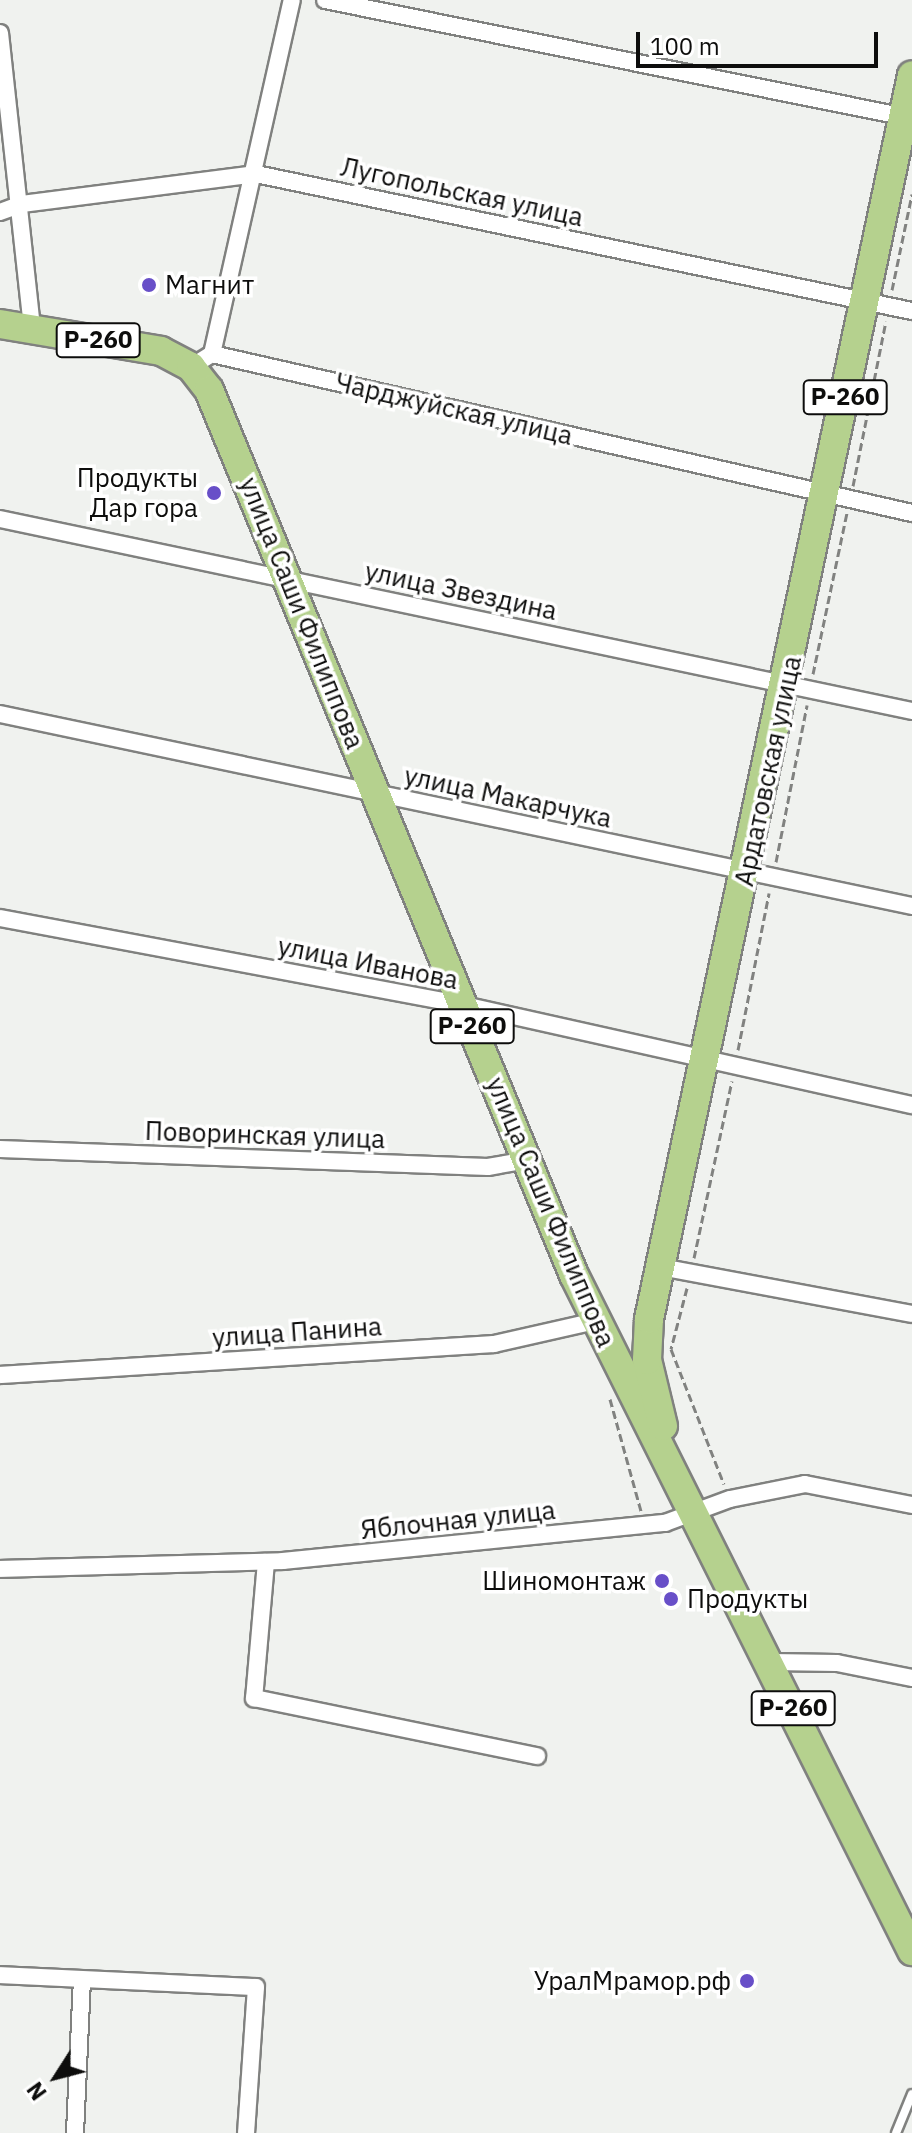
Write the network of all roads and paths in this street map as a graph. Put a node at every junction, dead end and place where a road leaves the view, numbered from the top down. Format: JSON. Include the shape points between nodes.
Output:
{"nodes":[{"id":1,"x":292,"y":0,"type":"edge"},
{"id":2,"x":325,"y":0,"type":"edge"},
{"id":3,"x":0,"y":33,"type":"edge"},
{"id":4,"x":912,"y":75,"type":"edge"},
{"id":5,"x":908,"y":118,"type":"edge"},
{"id":6,"x":256,"y":174,"type":"junction"},
{"id":7,"x":912,"y":194,"type":"edge"},
{"id":8,"x":22,"y":204,"type":"junction"},
{"id":9,"x":0,"y":212,"type":"edge"},
{"id":10,"x":876,"y":303,"type":"junction"},
{"id":11,"x":912,"y":311,"type":"edge"},
{"id":12,"x":0,"y":324,"type":"edge"},
{"id":13,"x":32,"y":329,"type":"junction"},
{"id":14,"x":202,"y":361,"type":"junction"},
{"id":15,"x":838,"y":497,"type":"junction"},
{"id":16,"x":912,"y":513,"type":"edge"},
{"id":17,"x":0,"y":519,"type":"edge"},
{"id":18,"x":287,"y":578,"type":"junction"},
{"id":19,"x":798,"y":688,"type":"junction"},
{"id":20,"x":912,"y":711,"type":"edge"},
{"id":21,"x":0,"y":714,"type":"edge"},
{"id":22,"x":377,"y":793,"type":"junction"},
{"id":23,"x":759,"y":876,"type":"junction"},
{"id":24,"x":912,"y":906,"type":"edge"},
{"id":25,"x":0,"y":918,"type":"edge"},
{"id":26,"x":464,"y":1005,"type":"junction"},
{"id":27,"x":705,"y":1059,"type":"junction"},
{"id":28,"x":734,"y":1068,"type":"junction"},
{"id":29,"x":912,"y":1105,"type":"edge"},
{"id":30,"x":0,"y":1149,"type":"edge"},
{"id":31,"x":527,"y":1160,"type":"junction"},
{"id":32,"x":661,"y":1267,"type":"junction"},
{"id":33,"x":691,"y":1273,"type":"junction"},
{"id":34,"x":912,"y":1314,"type":"edge"},
{"id":35,"x":649,"y":1319,"type":"junction"},
{"id":36,"x":597,"y":1325,"type":"junction"},
{"id":37,"x":0,"y":1375,"type":"edge"},
{"id":38,"x":605,"y":1384,"type":"dead end"},
{"id":39,"x":673,"y":1466,"type":"junction"},
{"id":40,"x":730,"y":1499,"type":"junction"},
{"id":41,"x":912,"y":1505,"type":"edge"},
{"id":42,"x":696,"y":1512,"type":"junction"},
{"id":43,"x":644,"y":1525,"type":"junction"},
{"id":44,"x":266,"y":1562,"type":"junction"},
{"id":45,"x":0,"y":1569,"type":"edge"},
{"id":46,"x":771,"y":1662,"type":"junction"},
{"id":47,"x":912,"y":1678,"type":"edge"},
{"id":48,"x":537,"y":1756,"type":"dead end"},
{"id":49,"x":912,"y":1951,"type":"edge"},
{"id":50,"x":0,"y":1975,"type":"edge"},
{"id":51,"x":82,"y":1981,"type":"junction"},
{"id":52,"x":912,"y":2094,"type":"edge"},
{"id":53,"x":75,"y":2133,"type":"edge"},
{"id":54,"x":246,"y":2133,"type":"edge"},
{"id":55,"x":896,"y":2133,"type":"edge"}],
"edges":[{"from":1,"to":6,"type":"street"},
{"from":2,"to":5,"type":"street"},
{"from":3,"to":8,"type":"street"},
{"from":4,"to":5,"type":"highway","name":"Ардатовская улица","number":"Р-260"},
{"from":5,"to":10,"type":"highway","name":"Ардатовская улица","number":"Р-260"},
{"from":6,"to":8,"type":"street","name":"Лугопольская улица"},
{"from":6,"to":10,"type":"street","name":"Лугопольская улица"},
{"from":6,"to":14,"type":"street"},
{"from":7,"to":10,"type":"path","name":"Ардатовская улица"},
{"from":8,"to":9,"type":"street","name":"Лугопольская улица"},
{"from":8,"to":13,"type":"street"},
{"from":10,"to":11,"type":"street","name":"Лугопольская улица"},
{"from":10,"to":15,"type":"highway","name":"Ардатовская улица","number":"Р-260"},
{"from":10,"to":15,"type":"path","name":"Ардатовская улица"},
{"from":12,"to":13,"type":"highway","name":"Чарджуйская улица","number":"Р-260"},
{"from":13,"to":14,"type":"highway","name":"Чарджуйская улица","number":"Р-260"},
{"from":14,"to":15,"type":"street","name":"Чарджуйская улица"},
{"from":14,"to":18,"type":"highway","name":"улица Саши Филиппова","number":"Р-260"},
{"from":15,"to":16,"type":"street","name":"Чарджуйская улица"},
{"from":15,"to":19,"type":"highway","name":"Ардатовская улица","number":"Р-260"},
{"from":15,"to":19,"type":"path","name":"Ардатовская улица"},
{"from":17,"to":18,"type":"street","name":"улица Звездина"},
{"from":18,"to":19,"type":"street","name":"улица Звездина"},
{"from":18,"to":22,"type":"highway","name":"улица Саши Филиппова","number":"Р-260"},
{"from":19,"to":20,"type":"street","name":"улица Звездина"},
{"from":19,"to":23,"type":"highway","name":"Ардатовская улица","number":"Р-260"},
{"from":19,"to":23,"type":"path","name":"Ардатовская улица"},
{"from":21,"to":22,"type":"street","name":"улица Макарчука"},
{"from":22,"to":23,"type":"street","name":"улица Макарчука"},
{"from":22,"to":26,"type":"highway","name":"улица Саши Филиппова","number":"Р-260"},
{"from":23,"to":24,"type":"street","name":"улица Макарчука"},
{"from":23,"to":27,"type":"highway","name":"Ардатовская улица","number":"Р-260"},
{"from":23,"to":28,"type":"path","name":"Ардатовская улица"},
{"from":25,"to":26,"type":"street","name":"улица Иванова"},
{"from":26,"to":27,"type":"street","name":"улица Иванова"},
{"from":26,"to":31,"type":"highway","name":"улица Саши Филиппова","number":"Р-260"},
{"from":27,"to":28,"type":"street","name":"улица Иванова"},
{"from":27,"to":32,"type":"highway","name":"Ардатовская улица","number":"Р-260"},
{"from":28,"to":29,"type":"street","name":"улица Иванова"},
{"from":28,"to":33,"type":"path","name":"Ардатовская улица"},
{"from":30,"to":31,"type":"street","name":"Поворинская улица","via":[[488,1167]]},
{"from":31,"to":36,"type":"highway","name":"улица Саши Филиппова","number":"Р-260"},
{"from":32,"to":33,"type":"street"},
{"from":32,"to":35,"type":"highway","name":"Ардатовская улица","number":"Р-260"},
{"from":33,"to":34,"type":"street"},
{"from":33,"to":40,"type":"path","name":"Ардатовская улица","via":[[671,1349]]},
{"from":35,"to":36,"type":"highway","via":[[621,1335]]},
{"from":35,"to":39,"type":"highway","name":"Ардатовская улица","number":"Р-260","via":[[647,1360]]},
{"from":36,"to":37,"type":"street","name":"улица Панина","via":[[494,1344]]},
{"from":36,"to":39,"type":"highway","name":"улица Саши Филиппова","number":"Р-260"},
{"from":38,"to":43,"type":"path"},
{"from":39,"to":42,"type":"highway","name":"улица Саши Филиппова","number":"Р-260"},
{"from":40,"to":41,"type":"street","name":"Яблочная улица","via":[[805,1484]]},
{"from":40,"to":42,"type":"street","name":"Яблочная улица"},
{"from":42,"to":43,"type":"street","name":"Яблочная улица"},
{"from":42,"to":46,"type":"highway","name":"улица Саши Филиппова","number":"Р-260"},
{"from":43,"to":44,"type":"street","name":"Яблочная улица"},
{"from":44,"to":45,"type":"street","name":"Яблочная улица"},
{"from":44,"to":48,"type":"street","via":[[254,1698]]},
{"from":46,"to":47,"type":"street","via":[[837,1663]]},
{"from":46,"to":49,"type":"highway","name":"улица Саши Филиппова","number":"Р-260"},
{"from":50,"to":51,"type":"street"},
{"from":51,"to":53,"type":"street"},
{"from":51,"to":54,"type":"street","via":[[256,1987]]},
{"from":52,"to":55,"type":"lane"}]}
